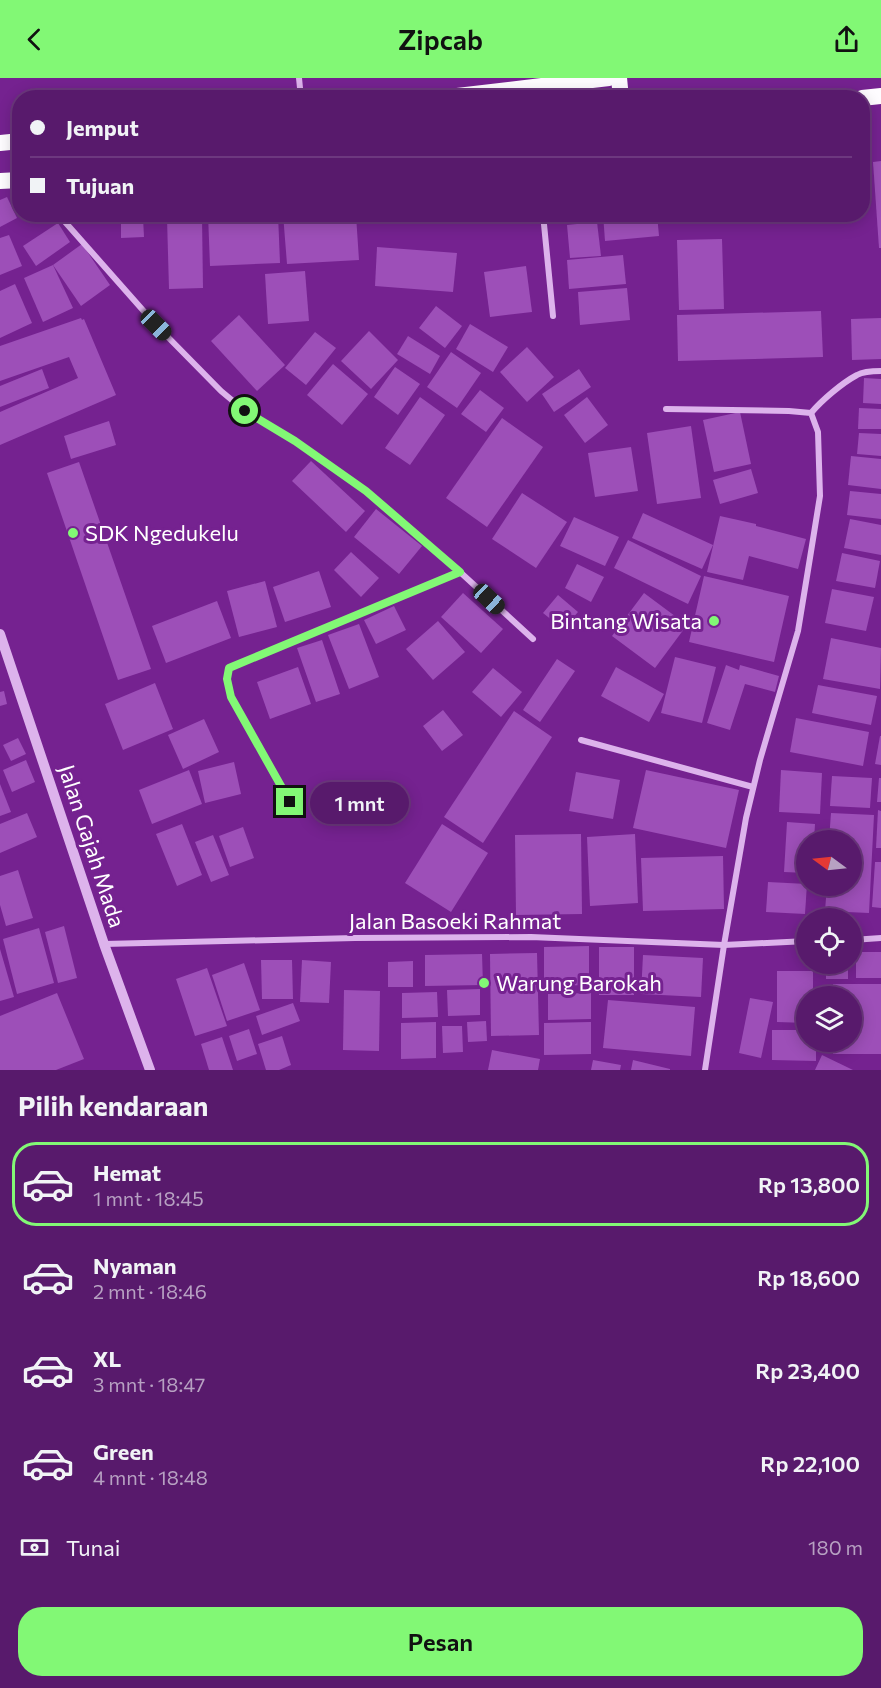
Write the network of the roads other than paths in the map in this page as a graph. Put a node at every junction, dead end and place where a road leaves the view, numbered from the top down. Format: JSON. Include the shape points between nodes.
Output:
{"nodes":[{"id":1,"x":609,"y":78,"type":"edge"},
{"id":2,"x":508,"y":90,"type":"edge"},
{"id":3,"x":65,"y":222,"type":"edge"},
{"id":4,"x":544,"y":222,"type":"edge"},
{"id":5,"x":553,"y":316,"type":"dead end"},
{"id":6,"x":881,"y":371,"type":"edge"},
{"id":7,"x":666,"y":409,"type":"dead end"},
{"id":8,"x":811,"y":413,"type":"junction"},
{"id":9,"x":460,"y":572,"type":"junction"},
{"id":10,"x":0,"y":634,"type":"edge"},
{"id":11,"x":533,"y":639,"type":"dead end"},
{"id":12,"x":581,"y":740,"type":"dead end"},
{"id":13,"x":753,"y":787,"type":"junction"},
{"id":14,"x":290,"y":802,"type":"dead end"},
{"id":15,"x":881,"y":938,"type":"edge"},
{"id":16,"x":862,"y":939,"type":"edge"},
{"id":17,"x":796,"y":942,"type":"edge"},
{"id":18,"x":104,"y":944,"type":"junction"},
{"id":19,"x":724,"y":945,"type":"junction"},
{"id":20,"x":150,"y":1070,"type":"edge"},
{"id":21,"x":705,"y":1070,"type":"edge"}],
"edges":[{"from":1,"to":2,"type":"highway"},
{"from":3,"to":9,"type":"street","via":[[156,325],[221,391],[366,491]]},
{"from":4,"to":5,"type":"street"},
{"from":6,"to":8,"type":"street","via":[[857,375]]},
{"from":7,"to":8,"type":"street"},
{"from":8,"to":13,"type":"street","via":[[818,432],[820,496],[798,631]]},
{"from":9,"to":11,"type":"street"},
{"from":9,"to":14,"type":"lane","via":[[229,668],[231,697]]},
{"from":10,"to":18,"type":"street","name":"Jalan Gajah Mada"},
{"from":12,"to":13,"type":"street"},
{"from":13,"to":19,"type":"street"},
{"from":15,"to":16,"type":"street"},
{"from":17,"to":19,"type":"street","name":"Jalan Basoeki Rahmat"},
{"from":18,"to":19,"type":"street","name":"Jalan Basoeki Rahmat","via":[[531,937]]},
{"from":18,"to":20,"type":"street","name":"Jalan Gajah Mada"},
{"from":19,"to":21,"type":"street"}]}
